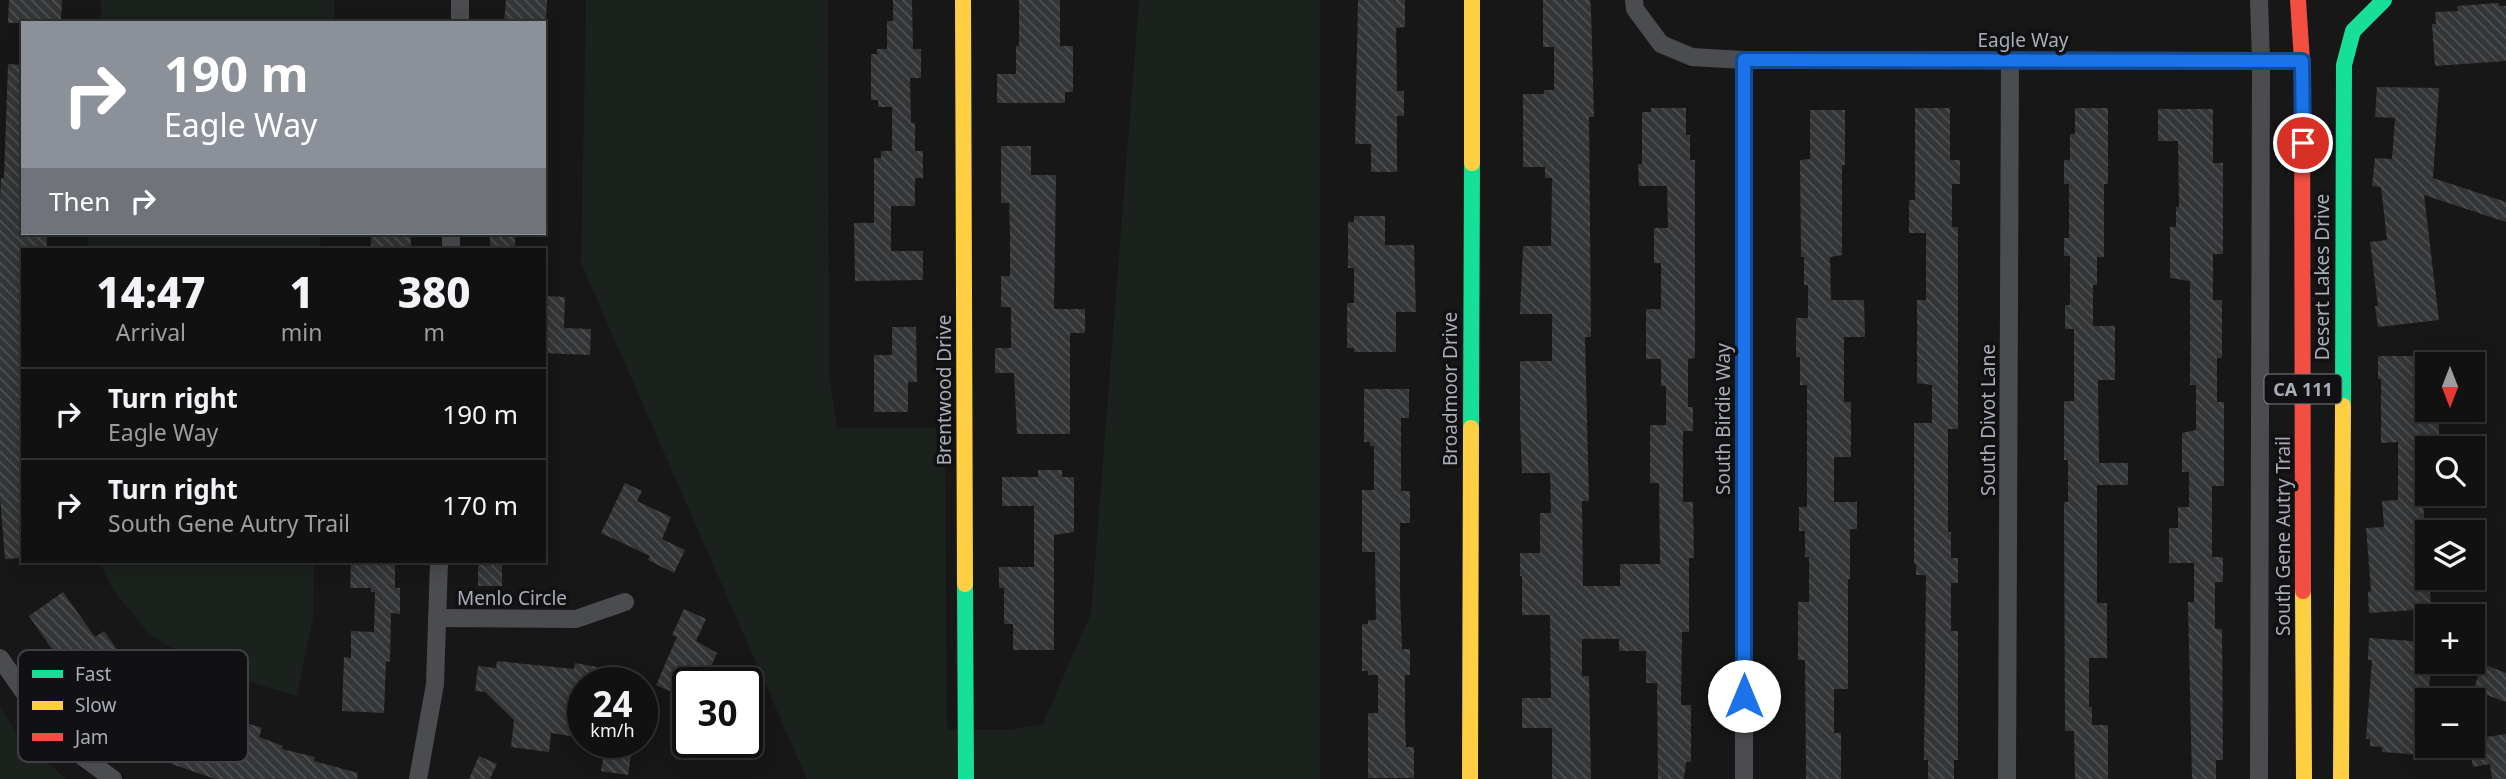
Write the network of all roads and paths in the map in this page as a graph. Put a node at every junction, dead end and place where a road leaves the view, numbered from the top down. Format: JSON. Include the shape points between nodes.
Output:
{"nodes":[{"id":1,"x":460,"y":0,"type":"edge"},
{"id":2,"x":963,"y":0,"type":"edge"},
{"id":3,"x":1472,"y":0,"type":"edge"},
{"id":4,"x":1634,"y":0,"type":"edge"},
{"id":5,"x":2259,"y":0,"type":"edge"},
{"id":6,"x":2298,"y":0,"type":"edge"},
{"id":7,"x":2384,"y":0,"type":"edge"},
{"id":8,"x":460,"y":21,"type":"edge"},
{"id":9,"x":1744,"y":60,"type":"junction"},
{"id":10,"x":2010,"y":61,"type":"junction"},
{"id":11,"x":2261,"y":61,"type":"junction"},
{"id":12,"x":2302,"y":61,"type":"junction"},
{"id":13,"x":439,"y":563,"type":"edge"},
{"id":14,"x":625,"y":602,"type":"dead end"},
{"id":15,"x":436,"y":618,"type":"junction"},
{"id":16,"x":0,"y":658,"type":"edge"},
{"id":17,"x":18,"y":684,"type":"edge"},
{"id":18,"x":90,"y":762,"type":"edge"},
{"id":19,"x":113,"y":779,"type":"edge"},
{"id":20,"x":418,"y":779,"type":"edge"},
{"id":21,"x":966,"y":779,"type":"edge"},
{"id":22,"x":1471,"y":779,"type":"edge"},
{"id":23,"x":1744,"y":779,"type":"edge"},
{"id":24,"x":2007,"y":779,"type":"edge"},
{"id":25,"x":2259,"y":779,"type":"edge"},
{"id":26,"x":2304,"y":779,"type":"edge"},
{"id":27,"x":2341,"y":779,"type":"edge"}],
"edges":[{"from":1,"to":8,"type":"street"},
{"from":2,"to":21,"type":"street","name":"Brentwood Drive"},
{"from":3,"to":22,"type":"street","name":"Broadmoor Drive"},
{"from":4,"to":9,"type":"street","name":"Eagle Way","via":[[1635,9],[1661,44],[1692,57]]},
{"from":5,"to":11,"type":"street","name":"South Gene Autry Trail"},
{"from":6,"to":12,"type":"street","name":"South Gene Autry Trail","number":"CA 111"},
{"from":7,"to":27,"type":"street","name":"Desert Lakes Drive","via":[[2353,30],[2344,65]]},
{"from":9,"to":10,"type":"street","name":"Eagle Way"},
{"from":9,"to":23,"type":"street","name":"South Birdie Way"},
{"from":10,"to":11,"type":"street","name":"Eagle Way"},
{"from":10,"to":24,"type":"street","name":"South Divot Lane"},
{"from":11,"to":12,"type":"street","name":"Eagle Way"},
{"from":11,"to":25,"type":"street","name":"South Gene Autry Trail"},
{"from":12,"to":26,"type":"street","name":"South Gene Autry Trail","number":"CA 111"},
{"from":13,"to":15,"type":"street"},
{"from":14,"to":15,"type":"street","name":"Menlo Circle","via":[[576,619]]},
{"from":15,"to":20,"type":"street","via":[[435,684]]},
{"from":16,"to":17,"type":"street"},
{"from":18,"to":19,"type":"street"}]}
